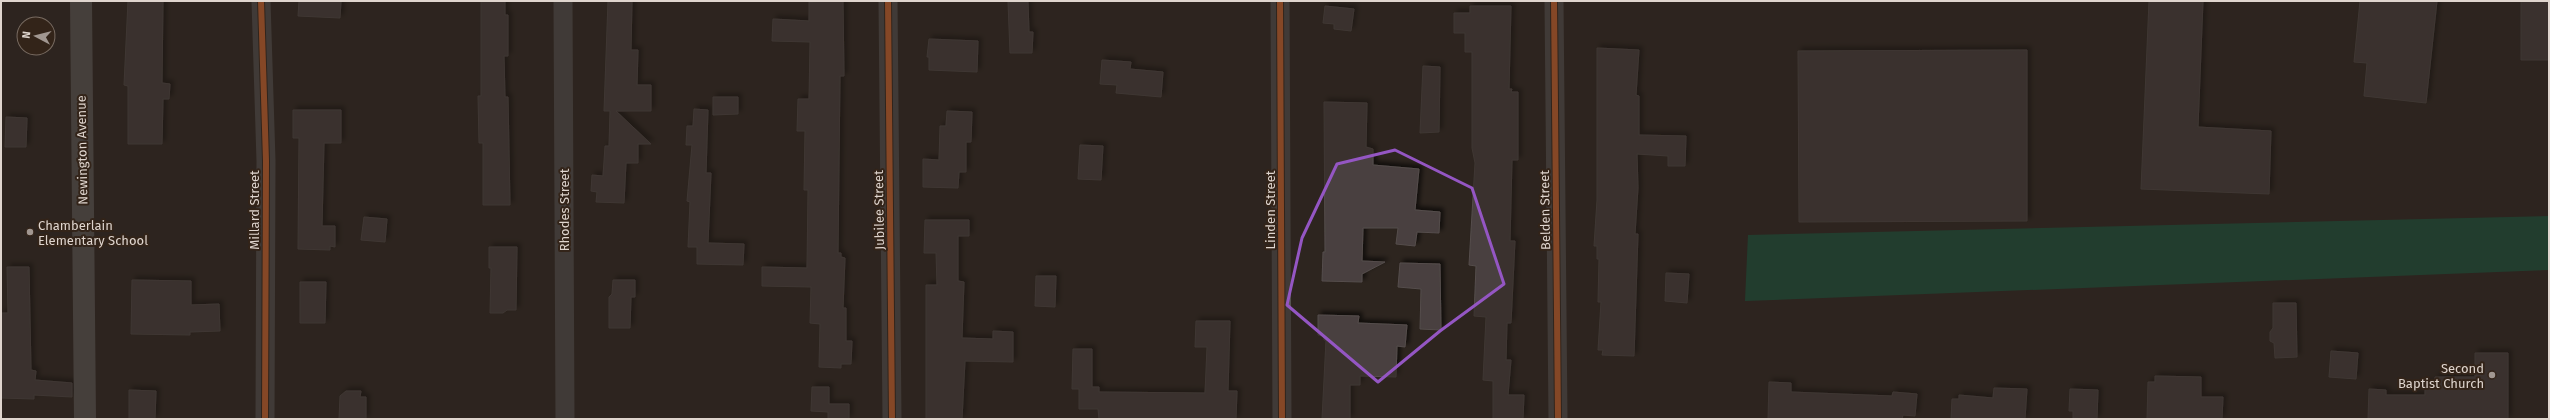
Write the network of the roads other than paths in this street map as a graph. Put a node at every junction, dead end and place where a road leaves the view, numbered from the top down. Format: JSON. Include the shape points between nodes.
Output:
{"nodes":[{"id":1,"x":81,"y":1,"type":"edge"},
{"id":2,"x":261,"y":1,"type":"edge"},
{"id":3,"x":563,"y":1,"type":"edge"},
{"id":4,"x":888,"y":1,"type":"edge"},
{"id":5,"x":1280,"y":1,"type":"edge"},
{"id":6,"x":1554,"y":1,"type":"edge"},
{"id":7,"x":85,"y":419,"type":"edge"},
{"id":8,"x":265,"y":419,"type":"edge"},
{"id":9,"x":565,"y":419,"type":"edge"},
{"id":10,"x":892,"y":419,"type":"edge"},
{"id":11,"x":1282,"y":419,"type":"edge"},
{"id":12,"x":1558,"y":419,"type":"edge"}],
"edges":[{"from":1,"to":7,"type":"main road","name":"Newington Avenue"},
{"from":2,"to":8,"type":"street","name":"Millard Street","via":[[266,161]]},
{"from":3,"to":9,"type":"street","name":"Rhodes Street"},
{"from":4,"to":10,"type":"street","name":"Jubilee Street"},
{"from":5,"to":11,"type":"street","name":"Linden Street"},
{"from":6,"to":12,"type":"street","name":"Belden Street"}]}
